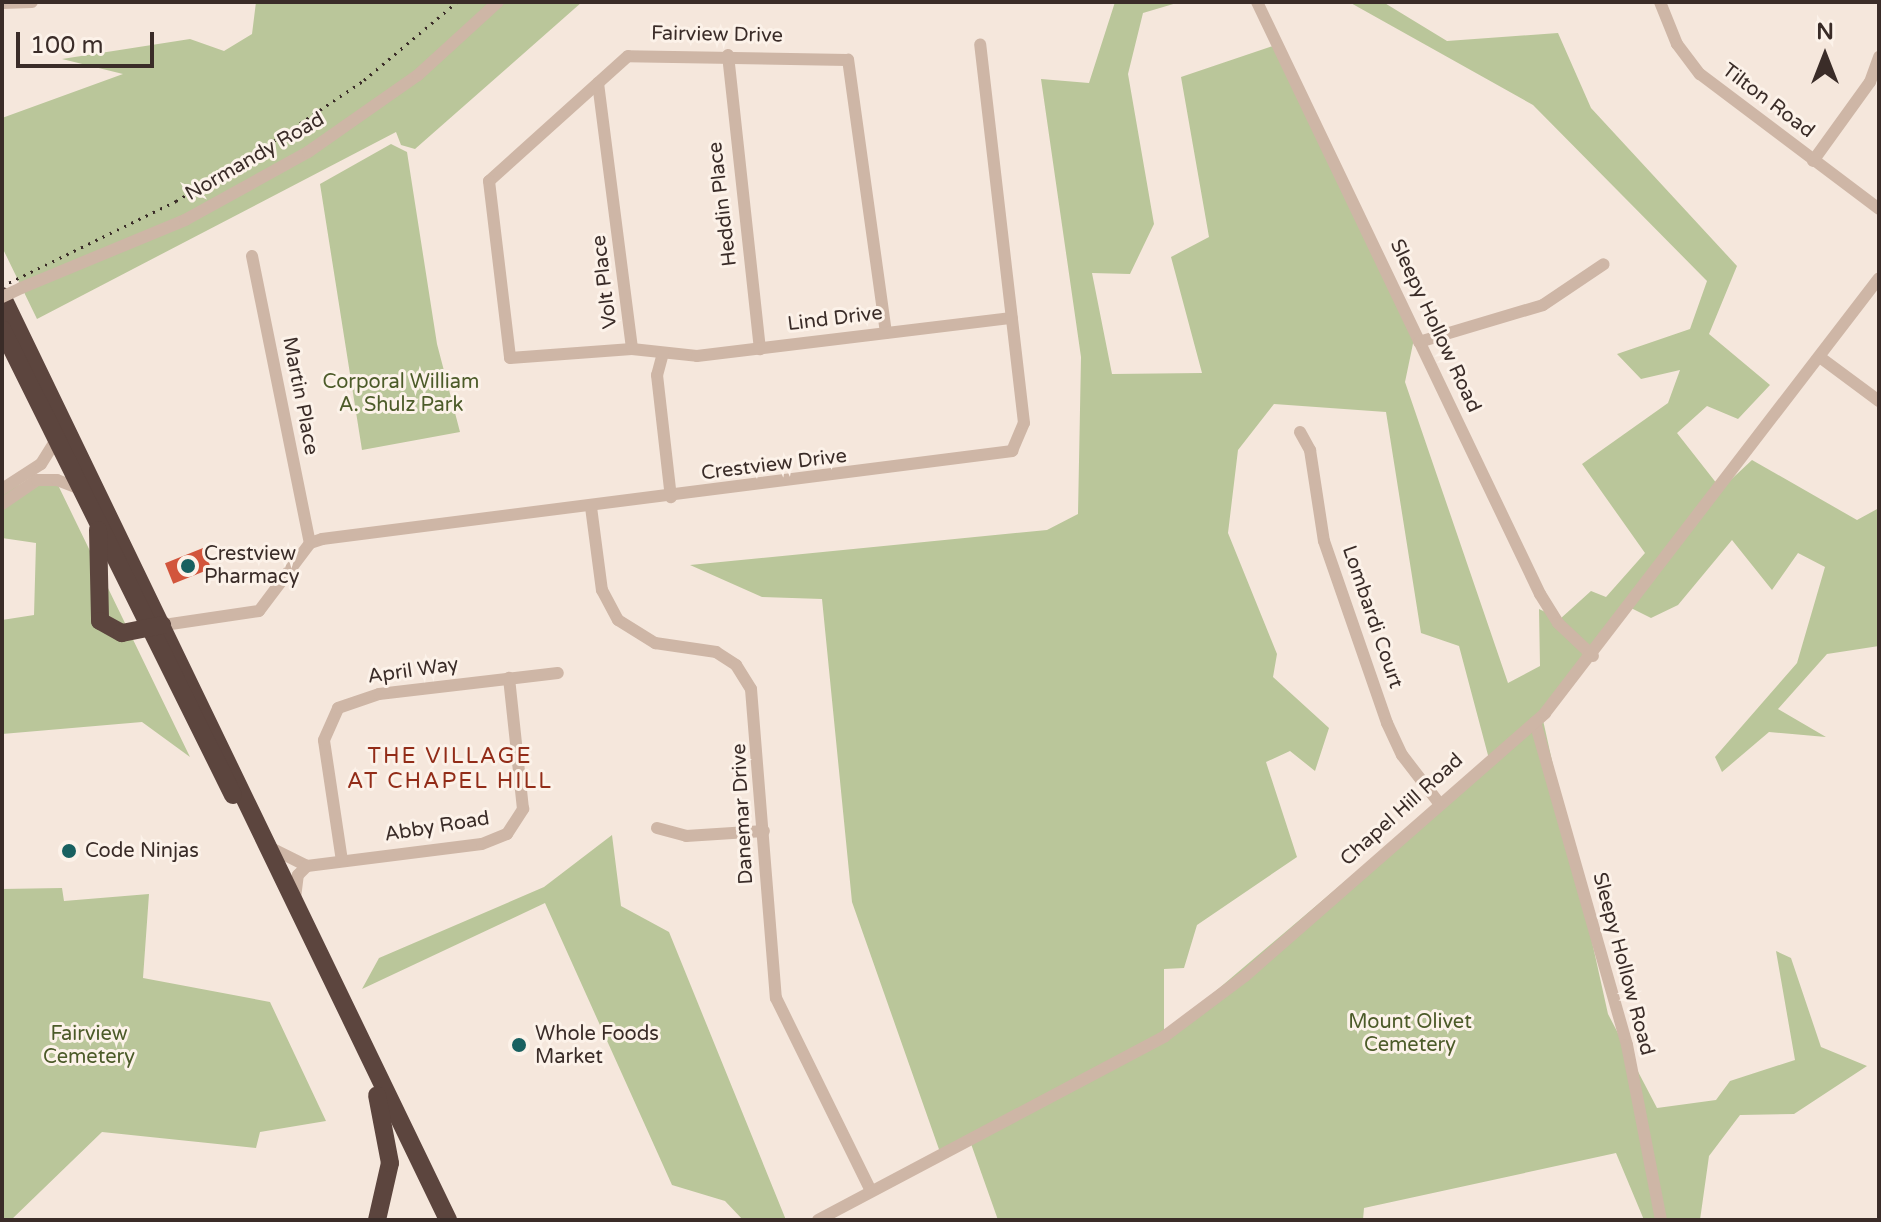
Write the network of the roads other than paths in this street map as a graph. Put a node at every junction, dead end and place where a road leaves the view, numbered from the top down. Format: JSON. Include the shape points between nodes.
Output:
{"nodes":[{"id":1,"x":32,"y":2,"type":"edge"},
{"id":2,"x":498,"y":2,"type":"edge"},
{"id":3,"x":1257,"y":2,"type":"edge"},
{"id":4,"x":1660,"y":2,"type":"edge"},
{"id":5,"x":2,"y":3,"type":"edge"},
{"id":6,"x":980,"y":45,"type":"dead end"},
{"id":7,"x":728,"y":55,"type":"junction"},
{"id":8,"x":1879,"y":57,"type":"edge"},
{"id":9,"x":598,"y":83,"type":"junction"},
{"id":10,"x":1813,"y":161,"type":"junction"},
{"id":11,"x":1879,"y":209,"type":"edge"},
{"id":12,"x":252,"y":256,"type":"dead end"},
{"id":13,"x":1604,"y":264,"type":"dead end"},
{"id":14,"x":1879,"y":278,"type":"edge"},
{"id":15,"x":2,"y":296,"type":"edge"},
{"id":16,"x":1012,"y":318,"type":"junction"},
{"id":17,"x":2,"y":329,"type":"edge"},
{"id":18,"x":886,"y":333,"type":"junction"},
{"id":19,"x":1419,"y":342,"type":"junction"},
{"id":20,"x":632,"y":349,"type":"junction"},
{"id":21,"x":760,"y":349,"type":"junction"},
{"id":22,"x":663,"y":353,"type":"junction"},
{"id":23,"x":1821,"y":358,"type":"junction"},
{"id":24,"x":1879,"y":401,"type":"edge"},
{"id":25,"x":1300,"y":432,"type":"dead end"},
{"id":26,"x":56,"y":440,"type":"junction"},
{"id":27,"x":2,"y":489,"type":"edge"},
{"id":28,"x":80,"y":489,"type":"junction"},
{"id":29,"x":671,"y":497,"type":"junction"},
{"id":30,"x":2,"y":504,"type":"edge"},
{"id":31,"x":591,"y":507,"type":"junction"},
{"id":32,"x":98,"y":527,"type":"junction"},
{"id":33,"x":310,"y":543,"type":"junction"},
{"id":34,"x":158,"y":626,"type":"junction"},
{"id":35,"x":1593,"y":656,"type":"junction"},
{"id":36,"x":558,"y":673,"type":"dead end"},
{"id":37,"x":509,"y":678,"type":"junction"},
{"id":38,"x":1535,"y":722,"type":"junction"},
{"id":39,"x":1439,"y":803,"type":"junction"},
{"id":40,"x":657,"y":828,"type":"dead end"},
{"id":41,"x":764,"y":831,"type":"junction"},
{"id":42,"x":271,"y":848,"type":"junction"},
{"id":43,"x":342,"y":861,"type":"junction"},
{"id":44,"x":307,"y":866,"type":"junction"},
{"id":45,"x":295,"y":898,"type":"junction"},
{"id":46,"x":377,"y":1095,"type":"junction"},
{"id":47,"x":871,"y":1191,"type":"junction"},
{"id":48,"x":377,"y":1220,"type":"edge"},
{"id":49,"x":435,"y":1220,"type":"edge"},
{"id":50,"x":448,"y":1220,"type":"edge"},
{"id":51,"x":818,"y":1220,"type":"edge"},
{"id":52,"x":1661,"y":1220,"type":"edge"}],
"edges":[{"from":1,"to":5,"type":"street"},
{"from":2,"to":15,"type":"street","name":"Normandy Road","bridge":true,"via":[[418,75],[308,152],[185,220]]},
{"from":3,"to":19,"type":"street","name":"Sleepy Hollow Road"},
{"from":4,"to":10,"type":"street","name":"Tilton Road","via":[[1677,44],[1700,74]]},
{"from":6,"to":16,"type":"street","name":"Crestview Drive"},
{"from":7,"to":9,"type":"street","name":"Fairview Drive","via":[[636,54]]},
{"from":7,"to":18,"type":"street","name":"Fairview Drive","via":[[848,60]]},
{"from":7,"to":21,"type":"street","name":"Heddin Place"},
{"from":8,"to":10,"type":"street","via":[[1870,82]]},
{"from":9,"to":20,"type":"street","name":"Volt Place"},
{"from":9,"to":20,"type":"street","name":"Fairview Drive","via":[[489,181],[510,358]]},
{"from":10,"to":11,"type":"street","name":"Tilton Road"},
{"from":12,"to":33,"type":"street","name":"Martin Place"},
{"from":13,"to":19,"type":"street","via":[[1543,305]]},
{"from":14,"to":23,"type":"street","name":"Chapel Hill Road"},
{"from":15,"to":34,"type":"highway"},
{"from":16,"to":18,"type":"street","name":"Lind Drive"},
{"from":16,"to":29,"type":"street","name":"Crestview Drive","via":[[1024,431],[1008,454]]},
{"from":17,"to":26,"type":"highway"},
{"from":18,"to":21,"type":"street","name":"Lind Drive"},
{"from":19,"to":35,"type":"street","name":"Sleepy Hollow Road","via":[[1550,613]]},
{"from":20,"to":22,"type":"street","name":"Volt Place"},
{"from":21,"to":22,"type":"street","name":"Lind Drive"},
{"from":22,"to":29,"type":"street","via":[[657,375]]},
{"from":23,"to":24,"type":"street"},
{"from":23,"to":35,"type":"street","name":"Chapel Hill Road"},
{"from":25,"to":39,"type":"street","name":"Lombardi Court","via":[[1310,450],[1324,541],[1387,723],[1406,763]]},
{"from":26,"to":27,"type":"street","via":[[41,464]]},
{"from":26,"to":28,"type":"highway"},
{"from":28,"to":30,"type":"street","via":[[37,480]]},
{"from":28,"to":32,"type":"highway"},
{"from":29,"to":31,"type":"street","name":"Crestview Drive"},
{"from":31,"to":33,"type":"street","name":"Crestview Drive"},
{"from":31,"to":41,"type":"street","name":"Danemar Drive","via":[[602,590],[618,620],[646,640],[716,652],[747,680],[757,718]]},
{"from":32,"to":34,"type":"highway"},
{"from":32,"to":34,"type":"highway","via":[[100,621],[122,633]]},
{"from":33,"to":34,"type":"street","via":[[259,611]]},
{"from":34,"to":42,"type":"highway"},
{"from":34,"to":46,"type":"highway"},
{"from":35,"to":38,"type":"street","name":"Chapel Hill Road"},
{"from":36,"to":37,"type":"street","name":"April Way"},
{"from":37,"to":43,"type":"street","name":"Abby Road","via":[[523,809],[513,830],[482,844]]},
{"from":37,"to":43,"type":"street","name":"April Way","via":[[379,694],[338,708],[324,740]]},
{"from":38,"to":39,"type":"street","name":"Chapel Hill Road"},
{"from":38,"to":52,"type":"street","name":"Sleepy Hollow Road","via":[[1627,1045]]},
{"from":39,"to":47,"type":"street","name":"Chapel Hill Road","via":[[1245,976],[1165,1036]]},
{"from":40,"to":41,"type":"street","via":[[680,836]]},
{"from":41,"to":47,"type":"street","name":"Danemar Drive","via":[[778,1007]]},
{"from":42,"to":44,"type":"street"},
{"from":42,"to":45,"type":"highway"},
{"from":43,"to":44,"type":"street","name":"Abby Road"},
{"from":44,"to":45,"type":"street","via":[[298,875]]},
{"from":45,"to":50,"type":"highway"},
{"from":46,"to":48,"type":"highway","via":[[390,1163]]},
{"from":46,"to":49,"type":"highway"},
{"from":47,"to":51,"type":"street","name":"Chapel Hill Road"}]}
